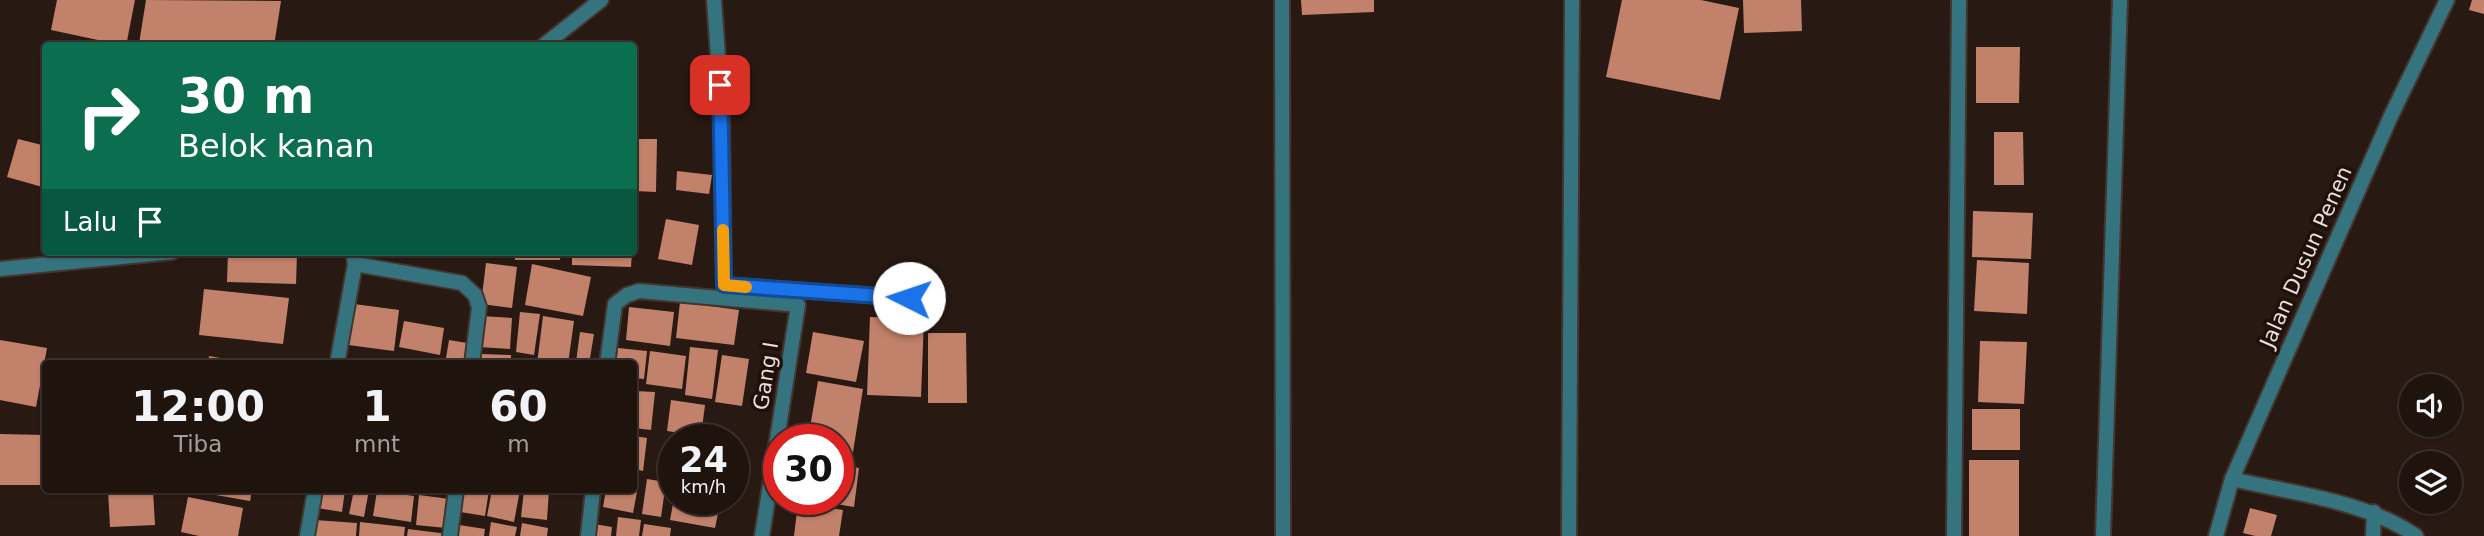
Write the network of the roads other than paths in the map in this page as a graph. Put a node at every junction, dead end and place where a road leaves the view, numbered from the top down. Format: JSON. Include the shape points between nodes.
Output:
{"nodes":[{"id":1,"x":601,"y":0,"type":"edge"},
{"id":2,"x":714,"y":0,"type":"edge"},
{"id":3,"x":1282,"y":0,"type":"edge"},
{"id":4,"x":1572,"y":0,"type":"edge"},
{"id":5,"x":1959,"y":0,"type":"edge"},
{"id":6,"x":2120,"y":0,"type":"edge"},
{"id":7,"x":2447,"y":0,"type":"edge"},
{"id":8,"x":548,"y":42,"type":"edge"},
{"id":9,"x":134,"y":256,"type":"edge"},
{"id":10,"x":354,"y":258,"type":"edge"},
{"id":11,"x":0,"y":270,"type":"edge"},
{"id":12,"x":771,"y":295,"type":"junction"},
{"id":13,"x":909,"y":298,"type":"dead end"},
{"id":14,"x":338,"y":360,"type":"edge"},
{"id":15,"x":472,"y":360,"type":"edge"},
{"id":16,"x":608,"y":360,"type":"edge"},
{"id":17,"x":2232,"y":479,"type":"junction"},
{"id":18,"x":315,"y":493,"type":"edge"},
{"id":19,"x":456,"y":493,"type":"edge"},
{"id":20,"x":593,"y":493,"type":"edge"},
{"id":21,"x":2374,"y":512,"type":"junction"},
{"id":22,"x":307,"y":536,"type":"edge"},
{"id":23,"x":450,"y":536,"type":"edge"},
{"id":24,"x":588,"y":536,"type":"edge"},
{"id":25,"x":762,"y":536,"type":"edge"},
{"id":26,"x":1283,"y":536,"type":"edge"},
{"id":27,"x":1569,"y":536,"type":"edge"},
{"id":28,"x":1954,"y":536,"type":"edge"},
{"id":29,"x":2103,"y":536,"type":"edge"},
{"id":30,"x":2216,"y":536,"type":"edge"},
{"id":31,"x":2373,"y":536,"type":"edge"},
{"id":32,"x":2416,"y":536,"type":"edge"}],
"edges":[{"from":1,"to":8,"type":"street"},
{"from":2,"to":12,"type":"street","via":[[722,112],[724,285]]},
{"from":3,"to":26,"type":"street"},
{"from":4,"to":27,"type":"street"},
{"from":5,"to":28,"type":"street"},
{"from":6,"to":29,"type":"street"},
{"from":7,"to":17,"type":"street","name":"Jalan Dusun Penen","via":[[2390,118]]},
{"from":9,"to":11,"type":"street"},
{"from":10,"to":14,"type":"street"},
{"from":10,"to":15,"type":"street","via":[[462,284],[475,295],[479,307]]},
{"from":12,"to":13,"type":"street"},
{"from":12,"to":16,"type":"street","via":[[639,291],[627,295],[615,304]]},
{"from":12,"to":25,"type":"street","name":"Gang I","via":[[798,305]]},
{"from":17,"to":21,"type":"street"},
{"from":17,"to":30,"type":"street","name":"Jalan Dusun Penen"},
{"from":18,"to":22,"type":"street"},
{"from":19,"to":23,"type":"street"},
{"from":20,"to":24,"type":"street"},
{"from":21,"to":31,"type":"street"},
{"from":21,"to":32,"type":"street"}]}
